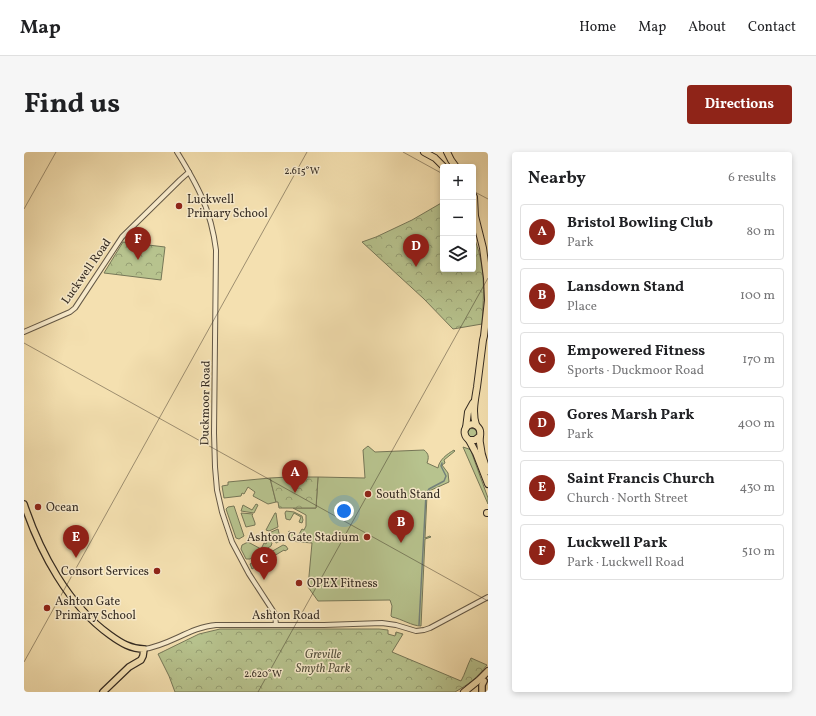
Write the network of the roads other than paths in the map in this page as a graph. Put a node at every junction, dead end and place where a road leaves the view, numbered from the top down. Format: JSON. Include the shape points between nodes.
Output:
{"nodes":[{"id":1,"x":177,"y":152,"type":"edge"},
{"id":2,"x":424,"y":152,"type":"edge"},
{"id":3,"x":447,"y":152,"type":"edge"},
{"id":4,"x":433,"y":156,"type":"edge"},
{"id":5,"x":441,"y":164,"type":"edge"},
{"id":6,"x":453,"y":164,"type":"edge"},
{"id":7,"x":189,"y":172,"type":"junction"},
{"id":8,"x":476,"y":222,"type":"edge"},
{"id":9,"x":24,"y":332,"type":"edge"},
{"id":10,"x":474,"y":400,"type":"junction"},
{"id":11,"x":476,"y":425,"type":"junction"},
{"id":12,"x":466,"y":428,"type":"junction"},
{"id":13,"x":479,"y":437,"type":"junction"},
{"id":14,"x":469,"y":440,"type":"junction"},
{"id":15,"x":488,"y":471,"type":"edge"},
{"id":16,"x":488,"y":484,"type":"edge"},
{"id":17,"x":24,"y":504,"type":"edge"},
{"id":18,"x":487,"y":599,"type":"edge"},
{"id":19,"x":276,"y":625,"type":"junction"},
{"id":20,"x":144,"y":649,"type":"junction"},
{"id":21,"x":488,"y":671,"type":"edge"},
{"id":22,"x":486,"y":679,"type":"edge"},
{"id":23,"x":103,"y":692,"type":"edge"},
{"id":24,"x":464,"y":692,"type":"edge"},
{"id":25,"x":469,"y":692,"type":"edge"},
{"id":26,"x":482,"y":692,"type":"edge"}],
"edges":[{"from":1,"to":7,"type":"street"},
{"from":2,"to":4,"type":"highway"},
{"from":3,"to":4,"type":"highway","via":[[442,159]]},
{"from":3,"to":6,"type":"highway"},
{"from":4,"to":5,"type":"highway"},
{"from":7,"to":9,"type":"street","name":"Luckwell Road","via":[[122,237],[75,308]]},
{"from":7,"to":19,"type":"street","name":"Duckmoor Road","via":[[207,210],[216,250],[214,459],[218,496],[232,542],[274,614]]},
{"from":8,"to":10,"type":"highway","via":[[483,248],[488,300]]},
{"from":10,"to":11,"type":"highway"},
{"from":10,"to":12,"type":"highway","via":[[468,412]]},
{"from":11,"to":12,"type":"highway"},
{"from":11,"to":13,"type":"highway","via":[[481,432]]},
{"from":12,"to":14,"type":"highway","via":[[464,432]]},
{"from":13,"to":14,"type":"highway"},
{"from":13,"to":15,"type":"highway"},
{"from":14,"to":16,"type":"highway"},
{"from":17,"to":20,"type":"main road","via":[[51,566],[81,608],[113,637],[131,647]]},
{"from":18,"to":19,"type":"street","name":"Ashton Road","via":[[430,628],[416,631],[382,623]]},
{"from":19,"to":20,"type":"street","name":"Ashton Road","via":[[211,625]]},
{"from":20,"to":23,"type":"main road","via":[[141,660],[129,667]]},
{"from":21,"to":24,"type":"highway"},
{"from":22,"to":25,"type":"highway"},
{"from":22,"to":26,"type":"main road"}]}
